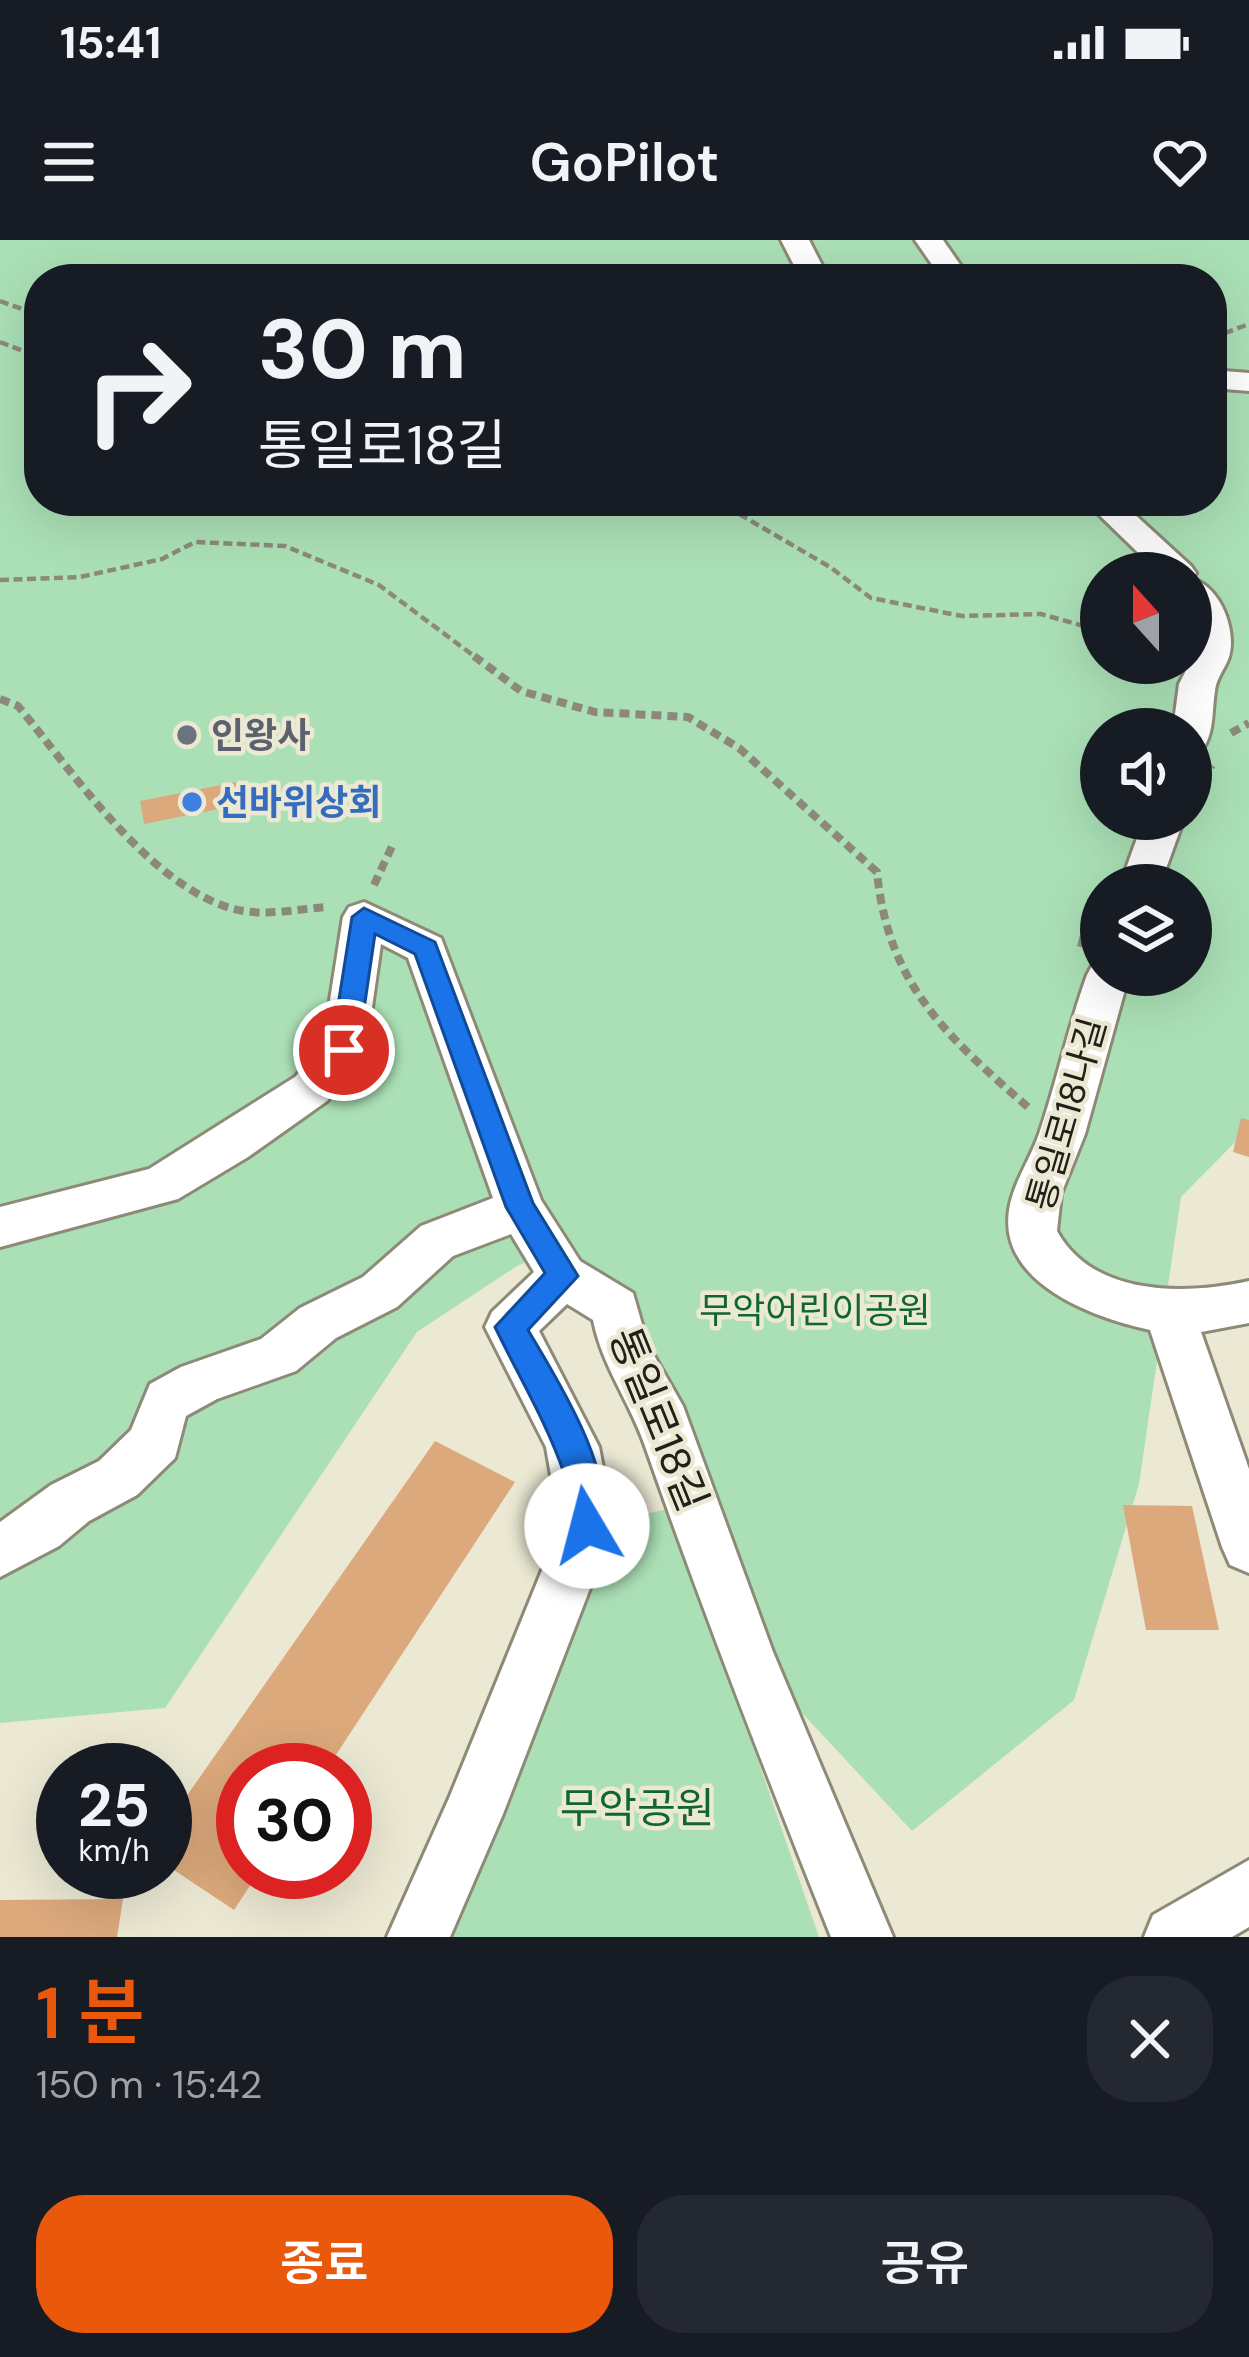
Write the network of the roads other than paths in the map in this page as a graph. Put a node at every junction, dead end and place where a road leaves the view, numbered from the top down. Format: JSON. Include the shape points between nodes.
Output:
{"nodes":[{"id":1,"x":1117,"y":516,"type":"edge"},
{"id":2,"x":1156,"y":552,"type":"edge"},
{"id":3,"x":1087,"y":996,"type":"edge"},
{"id":4,"x":520,"y":1207,"type":"junction"},
{"id":5,"x":0,"y":1227,"type":"edge"},
{"id":6,"x":563,"y":1276,"type":"junction"},
{"id":7,"x":1249,"y":1302,"type":"edge"},
{"id":8,"x":1168,"y":1309,"type":"junction"},
{"id":9,"x":1249,"y":1546,"type":"edge"},
{"id":10,"x":0,"y":1551,"type":"edge"},
{"id":11,"x":1249,"y":1891,"type":"edge"},
{"id":12,"x":418,"y":1937,"type":"edge"},
{"id":13,"x":862,"y":1937,"type":"edge"},
{"id":14,"x":1175,"y":1937,"type":"edge"}],
"edges":[{"from":1,"to":2,"type":"street"},
{"from":3,"to":8,"type":"street","name":"통일로18나길","via":[[1061,1138],[1036,1197],[1033,1233],[1052,1264],[1091,1292],[1125,1307]]},
{"from":4,"to":5,"type":"street","via":[[426,949],[364,917],[344,1050],[310,1089],[160,1185]]},
{"from":4,"to":6,"type":"street"},
{"from":4,"to":10,"type":"street","via":[[438,1240],[380,1292],[318,1323],[278,1355],[168,1400],[156,1441],[118,1478]]},
{"from":6,"to":12,"type":"street","via":[[510,1327],[559,1412],[588,1494],[587,1526]]},
{"from":6,"to":13,"type":"street","name":"통일로18길","via":[[615,1308],[624,1350],[656,1406]]},
{"from":7,"to":8,"type":"street","name":"통일로18나길"},
{"from":8,"to":9,"type":"street"},
{"from":11,"to":14,"type":"street"}]}
